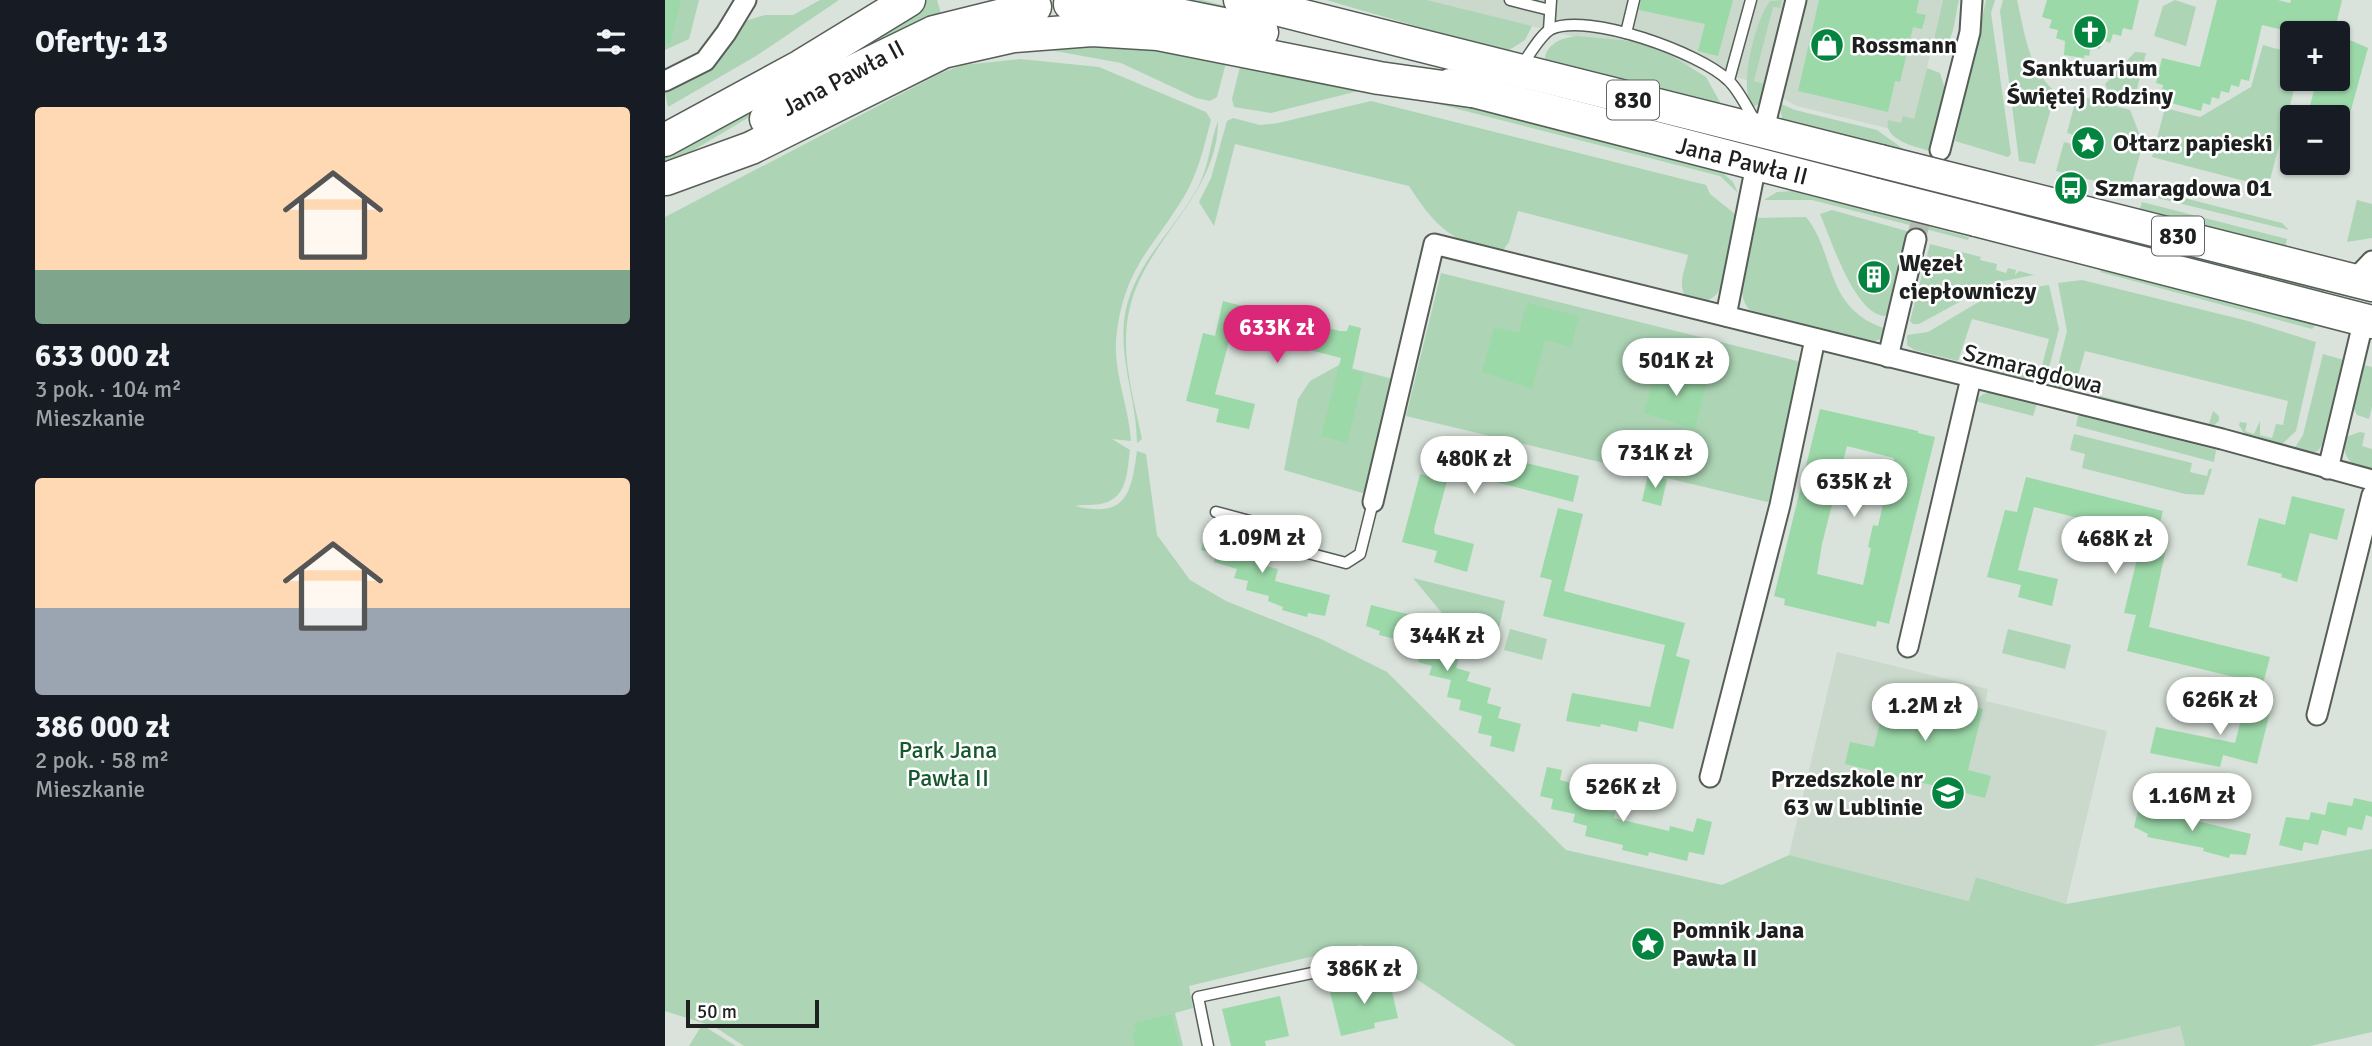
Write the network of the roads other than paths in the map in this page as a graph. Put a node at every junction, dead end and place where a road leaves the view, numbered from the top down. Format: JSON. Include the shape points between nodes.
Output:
{"nodes":[{"id":1,"x":746,"y":0,"type":"edge"},
{"id":2,"x":868,"y":0,"type":"edge"},
{"id":3,"x":909,"y":0,"type":"edge"},
{"id":4,"x":1240,"y":0,"type":"edge"},
{"id":5,"x":1510,"y":0,"type":"edge"},
{"id":6,"x":1634,"y":0,"type":"edge"},
{"id":7,"x":1751,"y":0,"type":"edge"},
{"id":8,"x":1796,"y":0,"type":"edge"},
{"id":9,"x":1972,"y":0,"type":"edge"},
{"id":10,"x":1075,"y":2,"type":"edge"},
{"id":11,"x":1025,"y":4,"type":"edge"},
{"id":12,"x":1551,"y":5,"type":"edge"},
{"id":13,"x":1549,"y":30,"type":"junction"},
{"id":14,"x":1626,"y":33,"type":"junction"},
{"id":15,"x":1517,"y":71,"type":"junction"},
{"id":16,"x":1729,"y":80,"type":"junction"},
{"id":17,"x":665,"y":81,"type":"edge"},
{"id":18,"x":755,"y":91,"type":"junction"},
{"id":19,"x":1471,"y":91,"type":"junction"},
{"id":20,"x":1763,"y":133,"type":"junction"},
{"id":21,"x":665,"y":140,"type":"edge"},
{"id":22,"x":1940,"y":150,"type":"tunnel mouth"},
{"id":23,"x":1756,"y":165,"type":"junction"},
{"id":24,"x":665,"y":179,"type":"edge"},
{"id":25,"x":1916,"y":239,"type":"tunnel mouth"},
{"id":26,"x":2366,"y":276,"type":"edge"},
{"id":27,"x":1726,"y":316,"type":"junction"},
{"id":28,"x":2368,"y":321,"type":"edge"},
{"id":29,"x":1815,"y":339,"type":"junction"},
{"id":30,"x":1888,"y":357,"type":"junction"},
{"id":31,"x":1971,"y":378,"type":"junction"},
{"id":32,"x":2328,"y":469,"type":"junction"},
{"id":33,"x":2372,"y":480,"type":"edge"},
{"id":34,"x":2372,"y":495,"type":"edge"},
{"id":35,"x":1373,"y":502,"type":"joint"},
{"id":36,"x":1216,"y":512,"type":"dead end"},
{"id":37,"x":1908,"y":647,"type":"dead end"},
{"id":38,"x":2317,"y":715,"type":"dead end"},
{"id":39,"x":1710,"y":777,"type":"dead end"},
{"id":40,"x":1374,"y":960,"type":"dead end"},
{"id":41,"x":1208,"y":1046,"type":"edge"}],
"edges":[{"from":1,"to":17,"type":"street","via":[[705,61]]},
{"from":2,"to":18,"type":"main road","via":[[807,41]]},
{"from":3,"to":18,"type":"main road","name":"Jana Pawła II"},
{"from":4,"to":15,"type":"main road","name":"Jana Pawła II","number":"830"},
{"from":5,"to":12,"type":"lane"},
{"from":6,"to":14,"type":"lane"},
{"from":7,"to":16,"type":"lane"},
{"from":8,"to":20,"type":"street"},
{"from":9,"to":22,"type":"street","via":[[1970,32]]},
{"from":10,"to":11,"type":"main road","number":"830","via":[[1052,8]]},
{"from":10,"to":19,"type":"main road","name":"Jana Pawła II","number":"830","via":[[1203,18]]},
{"from":11,"to":24,"type":"main road","name":"Jana Pawła II","via":[[925,36],[794,102]]},
{"from":12,"to":13,"type":"lane"},
{"from":13,"to":14,"type":"lane","via":[[1577,27]]},
{"from":13,"to":15,"type":"lane"},
{"from":14,"to":16,"type":"lane","via":[[1689,55]]},
{"from":15,"to":20,"type":"main road","name":"Jana Pawła II","number":"830"},
{"from":16,"to":20,"type":"lane"},
{"from":18,"to":21,"type":"main road","name":"Jana Pawła II"},
{"from":19,"to":23,"type":"main road","name":"Jana Pawła II","number":"830"},
{"from":19,"to":24,"type":"main road","via":[[1379,78],[1158,34],[1092,30],[1014,36],[943,52],[751,148]]},
{"from":20,"to":26,"type":"main road","name":"Jana Pawła II","number":"830","bridge":true},
{"from":23,"to":27,"type":"street"},
{"from":23,"to":28,"type":"main road","name":"Jana Pawła II","number":"830","bridge":true},
{"from":25,"to":30,"type":"street"},
{"from":27,"to":29,"type":"street","name":"Szmaragdowa"},
{"from":27,"to":35,"type":"street","name":"Szmaragdowa","via":[[1434,244]]},
{"from":28,"to":32,"type":"street"},
{"from":29,"to":30,"type":"street","name":"Szmaragdowa"},
{"from":29,"to":39,"type":"street","via":[[1780,505]]},
{"from":30,"to":31,"type":"street","name":"Szmaragdowa"},
{"from":31,"to":32,"type":"street","name":"Szmaragdowa"},
{"from":31,"to":37,"type":"street"},
{"from":32,"to":33,"type":"street","name":"Szmaragdowa"},
{"from":34,"to":38,"type":"street"},
{"from":35,"to":36,"type":"lane","via":[[1360,554],[1346,563],[1266,542],[1257,523]]},
{"from":40,"to":41,"type":"lane","via":[[1198,997]]}]}
